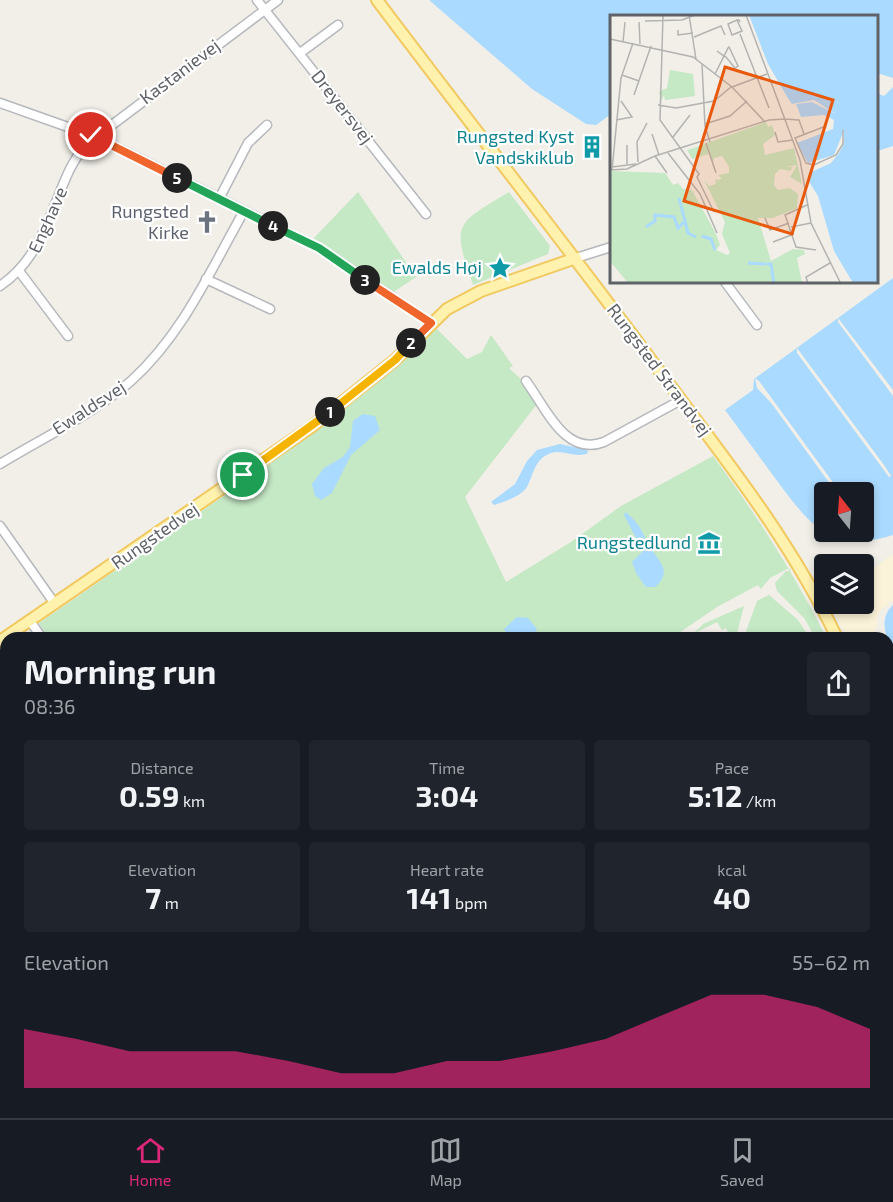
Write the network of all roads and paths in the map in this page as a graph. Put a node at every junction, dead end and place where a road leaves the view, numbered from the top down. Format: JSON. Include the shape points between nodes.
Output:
{"nodes":[{"id":1,"x":257,"y":0,"type":"edge"},
{"id":2,"x":278,"y":0,"type":"edge"},
{"id":3,"x":377,"y":0,"type":"edge"},
{"id":4,"x":265,"y":10,"type":"junction"},
{"id":5,"x":338,"y":25,"type":"dead end"},
{"id":6,"x":300,"y":53,"type":"junction"},
{"id":7,"x":0,"y":103,"type":"edge"},
{"id":8,"x":267,"y":125,"type":"dead end"},
{"id":9,"x":94,"y":136,"type":"junction"},
{"id":10,"x":219,"y":199,"type":"junction"},
{"id":11,"x":244,"y":211,"type":"junction"},
{"id":12,"x":426,"y":214,"type":"dead end"},
{"id":13,"x":610,"y":247,"type":"edge"},
{"id":14,"x":576,"y":258,"type":"junction"},
{"id":15,"x":19,"y":271,"type":"junction"},
{"id":16,"x":206,"y":279,"type":"junction"},
{"id":17,"x":726,"y":284,"type":"edge"},
{"id":18,"x":0,"y":286,"type":"edge"},
{"id":19,"x":270,"y":309,"type":"dead end"},
{"id":20,"x":431,"y":323,"type":"junction"},
{"id":21,"x":757,"y":325,"type":"dead end"},
{"id":22,"x":68,"y":336,"type":"dead end"},
{"id":23,"x":526,"y":381,"type":"dead end"},
{"id":24,"x":681,"y":400,"type":"junction"},
{"id":25,"x":0,"y":464,"type":"edge"},
{"id":26,"x":0,"y":526,"type":"edge"},
{"id":27,"x":55,"y":604,"type":"junction"},
{"id":28,"x":30,"y":621,"type":"junction"},
{"id":29,"x":14,"y":632,"type":"edge"},
{"id":30,"x":38,"y":632,"type":"edge"},
{"id":31,"x":834,"y":632,"type":"edge"}],
"edges":[{"from":1,"to":4,"type":"street","name":"Dreyersvej"},
{"from":2,"to":4,"type":"street","name":"Kastanievej"},
{"from":3,"to":14,"type":"main road","name":"Rungsted Strandvej"},
{"from":4,"to":6,"type":"street","name":"Dreyersvej"},
{"from":4,"to":9,"type":"street","name":"Kastanievej"},
{"from":5,"to":6,"type":"street"},
{"from":6,"to":12,"type":"street","name":"Dreyersvej"},
{"from":7,"to":9,"type":"street"},
{"from":8,"to":10,"type":"street","via":[[248,143]]},
{"from":9,"to":10,"type":"street"},
{"from":9,"to":15,"type":"street","name":"Enghave","via":[[69,172],[39,245]]},
{"from":10,"to":11,"type":"street"},
{"from":11,"to":16,"type":"street","name":"Ewaldsvej"},
{"from":11,"to":20,"type":"street","via":[[338,260]]},
{"from":13,"to":14,"type":"street"},
{"from":14,"to":20,"type":"main road","name":"Rungstedvej","via":[[468,296]]},
{"from":14,"to":24,"type":"main road","name":"Rungsted Strandvej"},
{"from":15,"to":18,"type":"street","name":"Enghave"},
{"from":15,"to":22,"type":"street","name":"Enghave"},
{"from":16,"to":19,"type":"street"},
{"from":16,"to":25,"type":"street","name":"Ewaldsvej","via":[[168,342],[129,383]]},
{"from":17,"to":21,"type":"street"},
{"from":20,"to":27,"type":"main road","name":"Rungstedvej","via":[[395,360],[314,425]]},
{"from":23,"to":24,"type":"street","via":[[566,437],[577,445],[592,447]]},
{"from":24,"to":31,"type":"main road","name":"Rungsted Strandvej","via":[[782,538]]},
{"from":26,"to":27,"type":"street"},
{"from":27,"to":28,"type":"main road","name":"Rungstedvej"},
{"from":28,"to":29,"type":"main road","name":"Rungstedvej"},
{"from":28,"to":30,"type":"street"}]}
